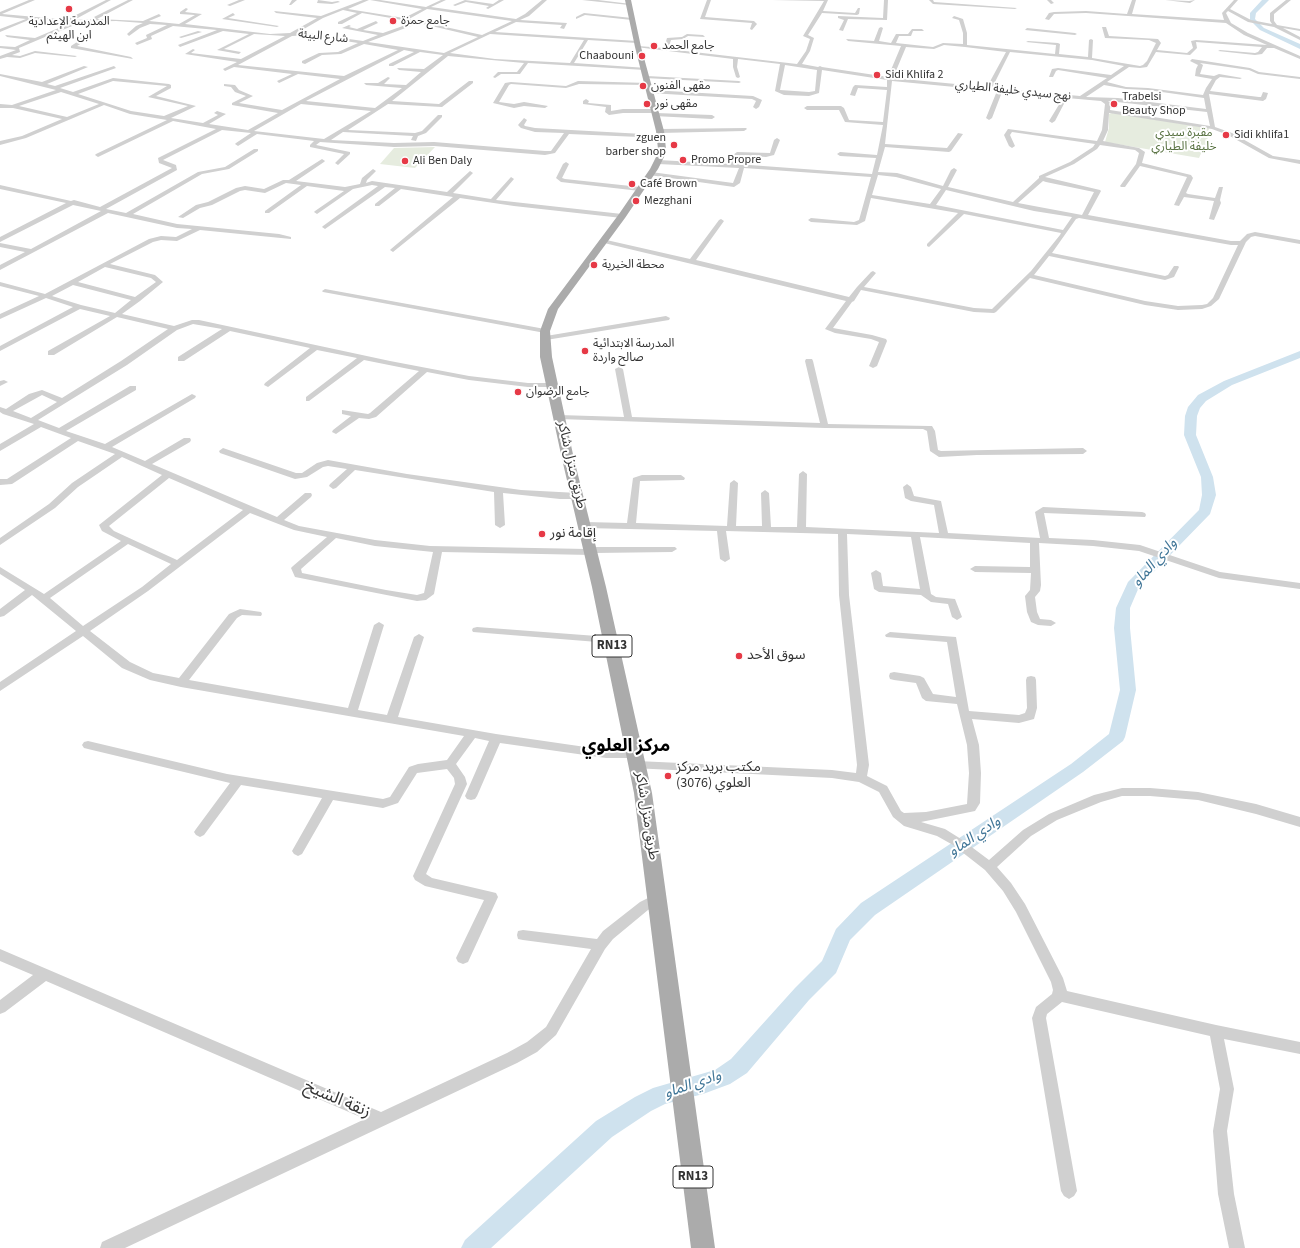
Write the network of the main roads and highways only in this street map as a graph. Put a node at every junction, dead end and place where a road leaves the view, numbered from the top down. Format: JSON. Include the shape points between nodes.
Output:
{"nodes":[{"id":1,"x":629,"y":2,"type":"edge"},
{"id":2,"x":703,"y":1248,"type":"edge"}],
"edges":[{"from":1,"to":2,"type":"main road","name":"طريق منزل شاكر","number":"RN13","via":[[656,113],[662,149],[651,174],[559,300],[550,317],[545,335],[546,357],[637,759],[649,829]]}]}
